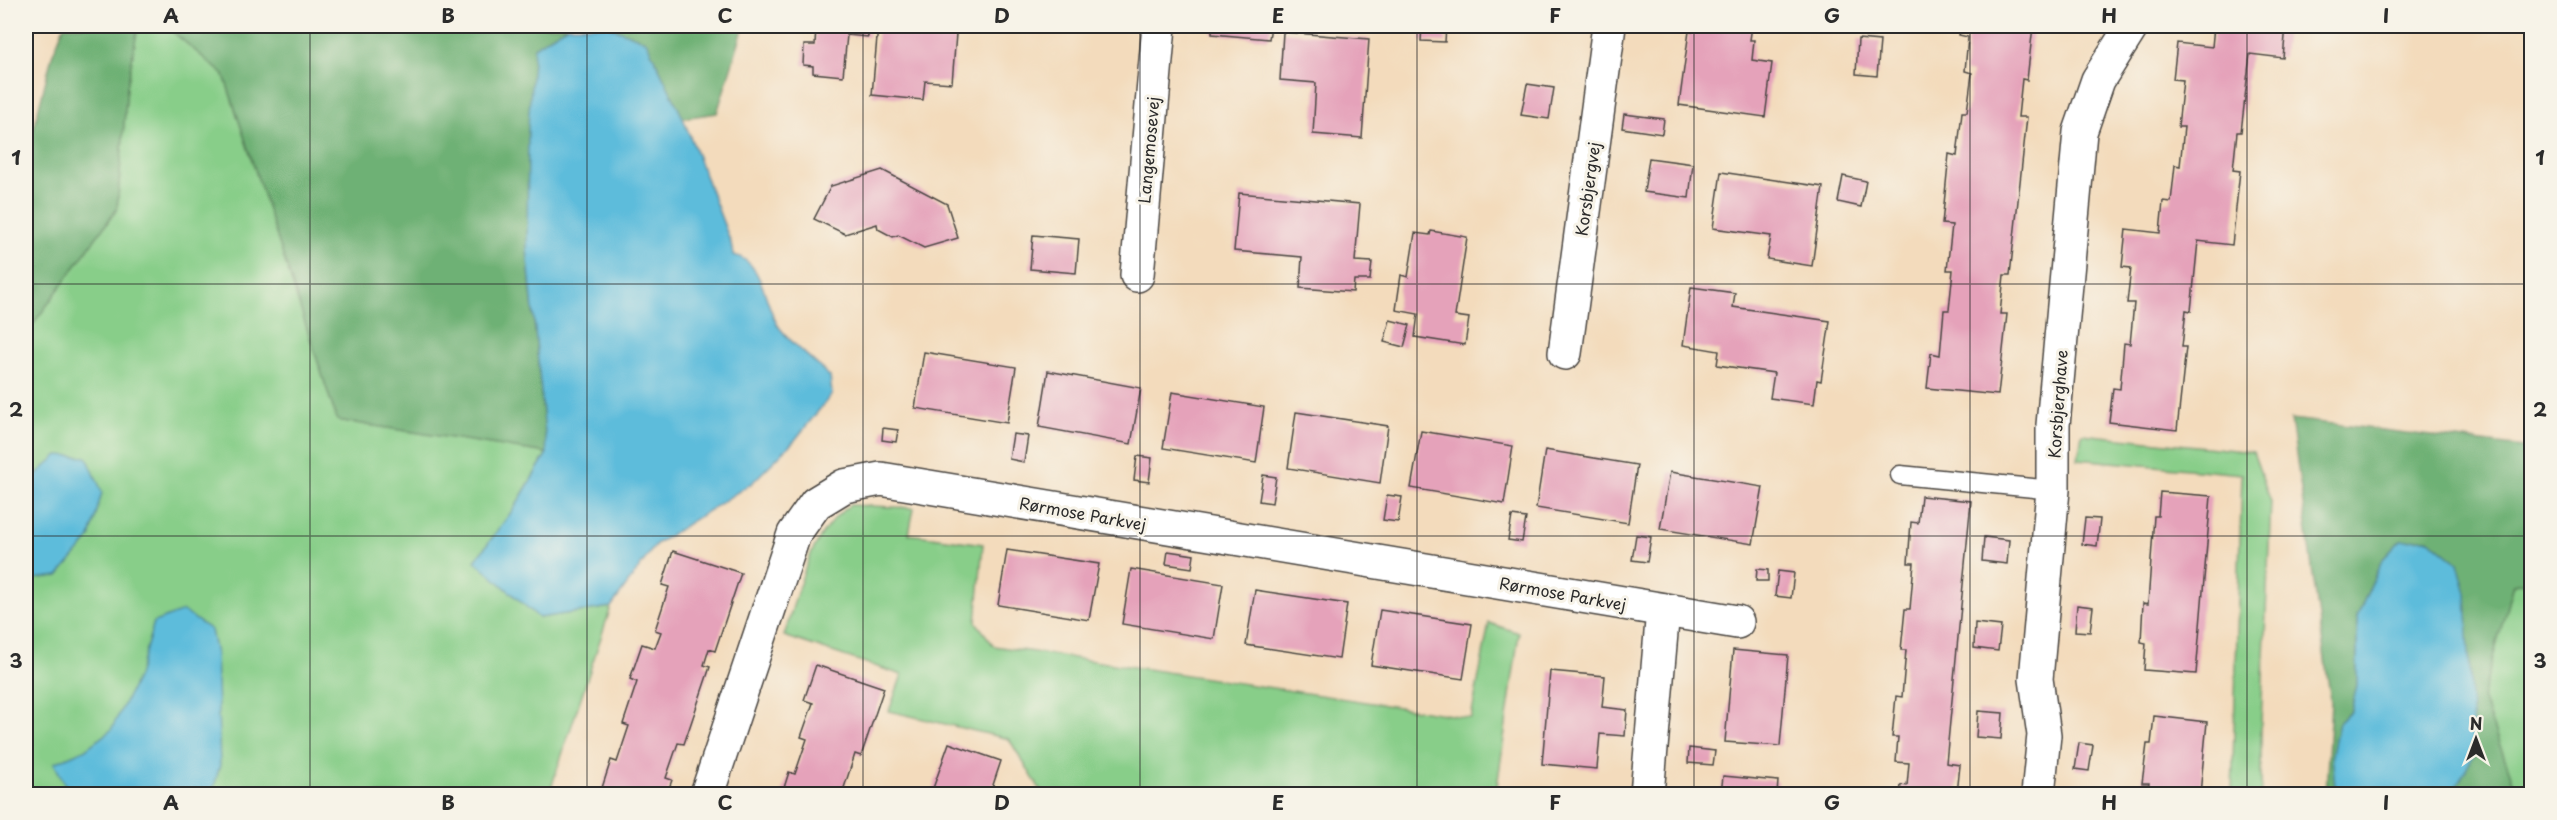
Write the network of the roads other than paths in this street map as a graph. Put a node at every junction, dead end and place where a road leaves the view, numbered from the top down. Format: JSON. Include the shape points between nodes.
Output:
{"nodes":[{"id":1,"x":1159,"y":26,"type":"edge"},
{"id":2,"x":1609,"y":26,"type":"edge"},
{"id":3,"x":2132,"y":26,"type":"edge"},
{"id":4,"x":1137,"y":275,"type":"dead end"},
{"id":5,"x":1565,"y":353,"type":"dead end"},
{"id":6,"x":1900,"y":476,"type":"dead end"},
{"id":7,"x":2053,"y":490,"type":"junction"},
{"id":8,"x":1663,"y":610,"type":"junction"},
{"id":9,"x":1737,"y":622,"type":"dead end"},
{"id":10,"x":707,"y":795,"type":"edge"},
{"id":11,"x":1647,"y":795,"type":"edge"},
{"id":12,"x":2038,"y":795,"type":"edge"}],
"edges":[{"from":1,"to":4,"type":"street","name":"Langemosevej"},
{"from":2,"to":5,"type":"street","name":"Korsbjergvej"},
{"from":3,"to":7,"type":"street","name":"Korsbjerghave","via":[[2098,80],[2080,132],[2054,425]]},
{"from":6,"to":7,"type":"lane"},
{"from":7,"to":12,"type":"street","name":"Korsbjerghave","via":[[2036,680],[2044,735]]},
{"from":8,"to":9,"type":"street","name":"Rørmose Parkvej"},
{"from":8,"to":10,"type":"street","name":"Rørmose Parkvej","via":[[881,479],[844,486],[816,503],[794,534]]},
{"from":8,"to":11,"type":"street"}]}
